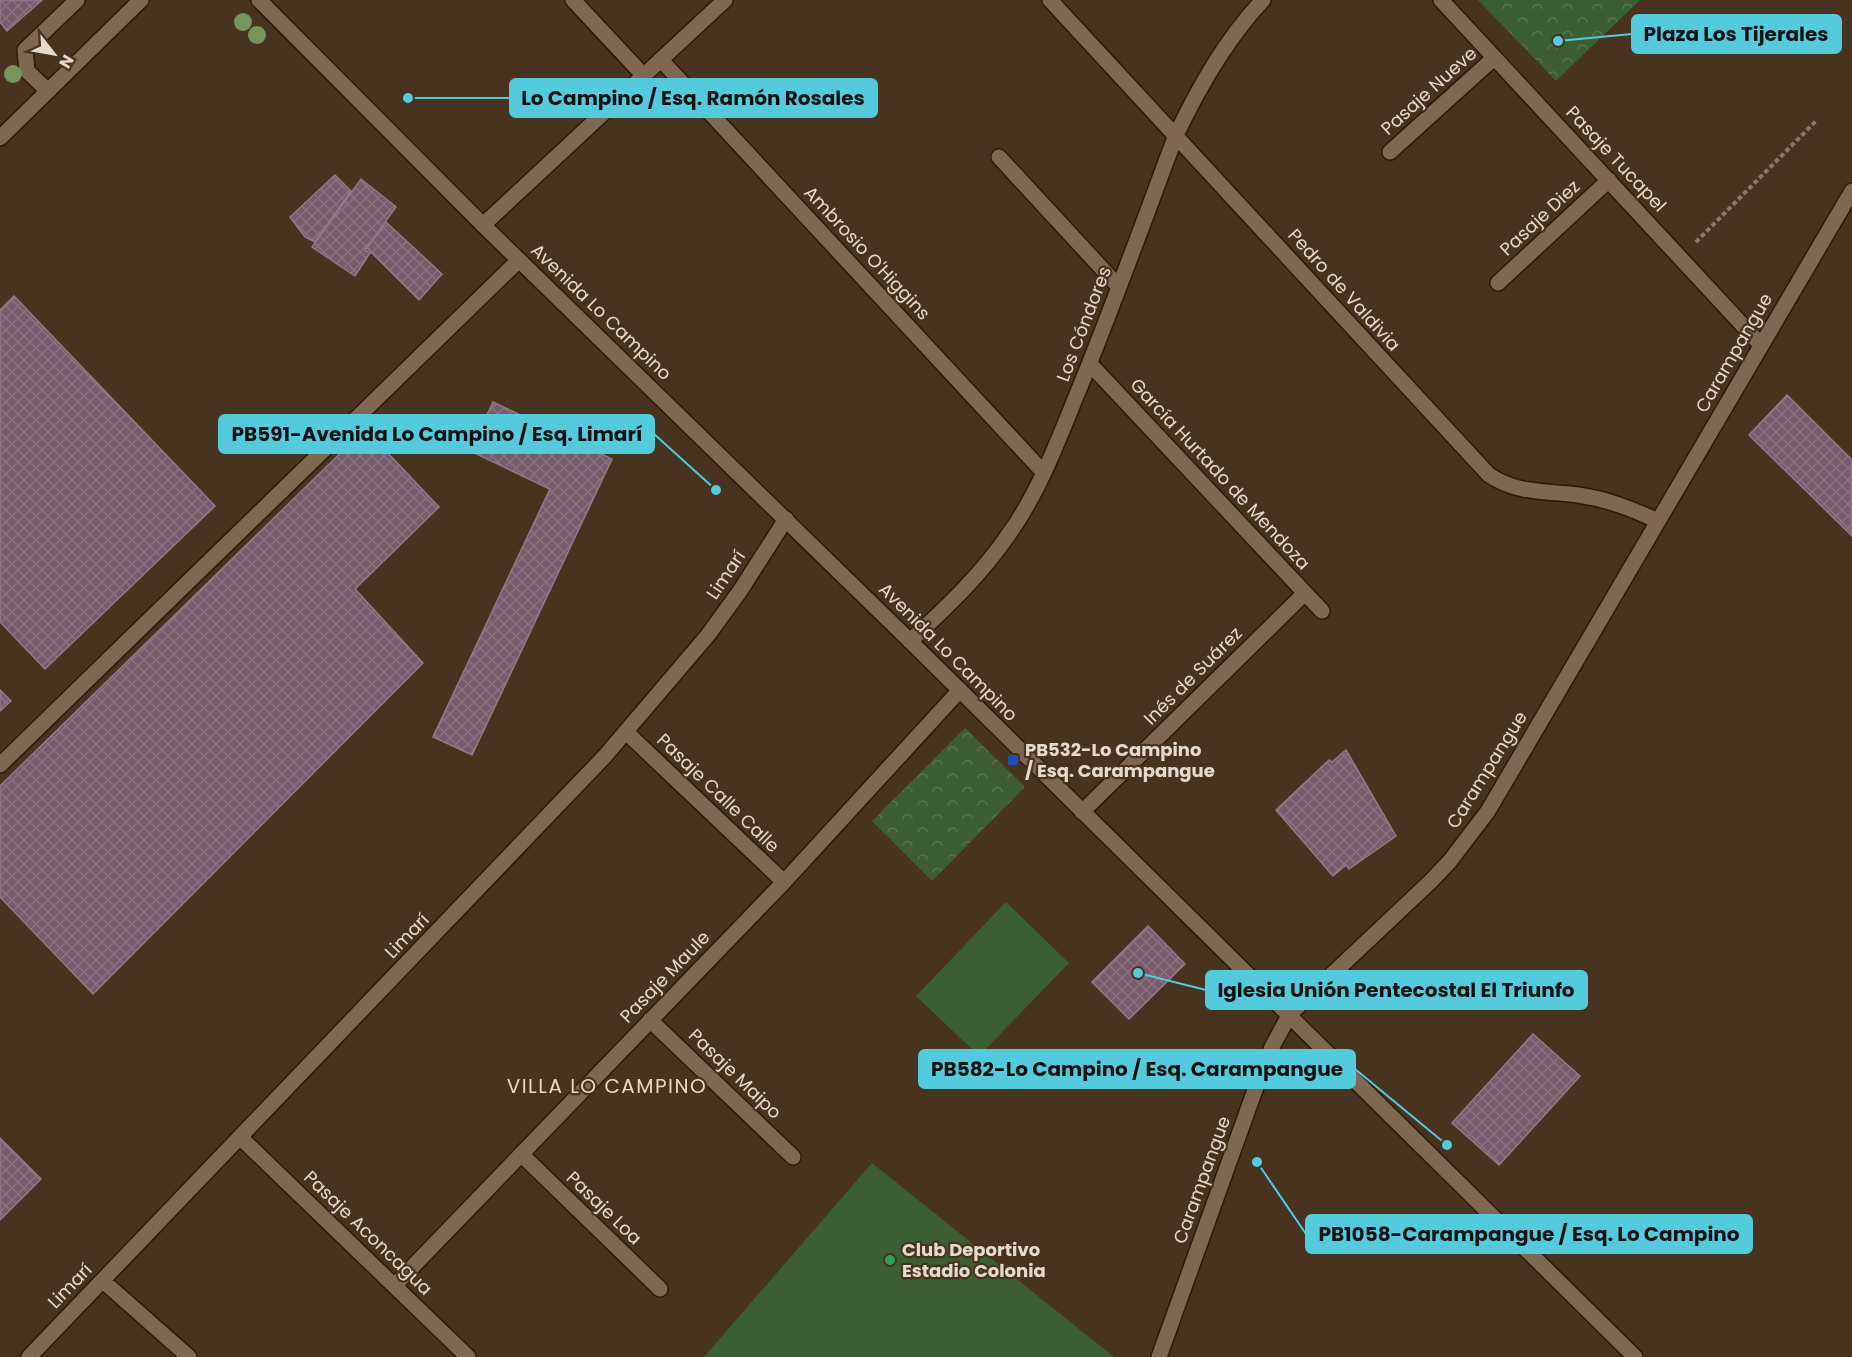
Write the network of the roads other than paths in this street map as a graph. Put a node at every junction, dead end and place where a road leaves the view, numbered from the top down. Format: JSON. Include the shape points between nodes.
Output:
{"nodes":[{"id":1,"x":77,"y":0,"type":"edge"},
{"id":2,"x":141,"y":0,"type":"edge"},
{"id":3,"x":259,"y":0,"type":"edge"},
{"id":4,"x":573,"y":0,"type":"edge"},
{"id":5,"x":725,"y":0,"type":"edge"},
{"id":6,"x":1050,"y":0,"type":"edge"},
{"id":7,"x":1263,"y":0,"type":"edge"},
{"id":8,"x":1441,"y":0,"type":"edge"},
{"id":9,"x":1494,"y":58,"type":"junction"},
{"id":10,"x":661,"y":60,"type":"junction"},
{"id":11,"x":644,"y":76,"type":"junction"},
{"id":12,"x":48,"y":91,"type":"junction"},
{"id":13,"x":1176,"y":135,"type":"junction"},
{"id":14,"x":0,"y":138,"type":"edge"},
{"id":15,"x":1390,"y":152,"type":"dead end"},
{"id":16,"x":999,"y":157,"type":"dead end"},
{"id":17,"x":1609,"y":180,"type":"junction"},
{"id":18,"x":1852,"y":191,"type":"edge"},
{"id":19,"x":483,"y":225,"type":"junction"},
{"id":20,"x":519,"y":260,"type":"junction"},
{"id":21,"x":1498,"y":283,"type":"dead end"},
{"id":22,"x":1119,"y":287,"type":"junction"},
{"id":23,"x":1761,"y":345,"type":"junction"},
{"id":24,"x":1090,"y":364,"type":"junction"},
{"id":25,"x":1044,"y":473,"type":"junction"},
{"id":26,"x":786,"y":519,"type":"junction"},
{"id":27,"x":1658,"y":521,"type":"junction"},
{"id":28,"x":1305,"y":593,"type":"junction"},
{"id":29,"x":1322,"y":611,"type":"dead end"},
{"id":30,"x":910,"y":641,"type":"junction"},
{"id":31,"x":960,"y":690,"type":"junction"},
{"id":32,"x":626,"y":732,"type":"junction"},
{"id":33,"x":0,"y":765,"type":"edge"},
{"id":34,"x":1082,"y":812,"type":"junction"},
{"id":35,"x":784,"y":882,"type":"junction"},
{"id":36,"x":1290,"y":1014,"type":"junction"},
{"id":37,"x":650,"y":1020,"type":"junction"},
{"id":38,"x":241,"y":1138,"type":"junction"},
{"id":39,"x":521,"y":1154,"type":"junction"},
{"id":40,"x":794,"y":1157,"type":"dead end"},
{"id":41,"x":103,"y":1281,"type":"junction"},
{"id":42,"x":394,"y":1286,"type":"junction"},
{"id":43,"x":660,"y":1289,"type":"dead end"},
{"id":44,"x":29,"y":1357,"type":"edge"},
{"id":45,"x":189,"y":1357,"type":"edge"},
{"id":46,"x":468,"y":1357,"type":"edge"},
{"id":47,"x":1159,"y":1357,"type":"edge"},
{"id":48,"x":1635,"y":1357,"type":"edge"}],
"edges":[{"from":1,"to":12,"type":"street","via":[[24,50],[27,71]]},
{"from":2,"to":12,"type":"street"},
{"from":3,"to":19,"type":"street","name":"Avenida Lo Campino"},
{"from":4,"to":11,"type":"street"},
{"from":5,"to":10,"type":"street"},
{"from":6,"to":13,"type":"street","name":"Pedro de Valdivia"},
{"from":7,"to":13,"type":"street","name":"Los Cóndores","via":[[1210,70]]},
{"from":8,"to":9,"type":"street","name":"Pasaje Tucapel"},
{"from":9,"to":15,"type":"street","name":"Pasaje Nueve"},
{"from":9,"to":17,"type":"street","name":"Pasaje Tucapel"},
{"from":10,"to":11,"type":"street"},
{"from":10,"to":25,"type":"street","name":"Ambrosio O'Higgins"},
{"from":11,"to":19,"type":"street"},
{"from":12,"to":14,"type":"street"},
{"from":13,"to":22,"type":"street","name":"Los Cóndores"},
{"from":13,"to":27,"type":"street","name":"Pedro de Valdivia","via":[[1489,475],[1516,489],[1605,500]]},
{"from":16,"to":22,"type":"street"},
{"from":17,"to":21,"type":"street","name":"Pasaje Diez"},
{"from":17,"to":23,"type":"street","name":"Pasaje Tucapel"},
{"from":18,"to":23,"type":"street","name":"Carampangue"},
{"from":19,"to":20,"type":"street","name":"Avenida Lo Campino"},
{"from":20,"to":26,"type":"street","name":"Avenida Lo Campino"},
{"from":20,"to":33,"type":"street"},
{"from":22,"to":24,"type":"street","name":"Los Cóndores"},
{"from":23,"to":27,"type":"street","name":"Carampangue"},
{"from":24,"to":25,"type":"street","name":"Los Cóndores"},
{"from":24,"to":28,"type":"street","name":"García Hurtado de Mendoza"},
{"from":25,"to":30,"type":"street","name":"Los Cóndores","via":[[987,565]]},
{"from":26,"to":30,"type":"street","name":"Avenida Lo Campino"},
{"from":26,"to":32,"type":"street","name":"Limarí","via":[[708,635]]},
{"from":27,"to":36,"type":"street","name":"Carampangue","via":[[1469,838],[1430,882]]},
{"from":28,"to":29,"type":"street","name":"García Hurtado de Mendoza"},
{"from":28,"to":34,"type":"street","name":"Inés de Suárez"},
{"from":30,"to":31,"type":"street","name":"Avenida Lo Campino"},
{"from":31,"to":34,"type":"street","name":"Avenida Lo Campino"},
{"from":31,"to":35,"type":"street","name":"Pasaje Maule"},
{"from":32,"to":35,"type":"street","name":"Pasaje Calle Calle"},
{"from":32,"to":38,"type":"street","name":"Limarí"},
{"from":34,"to":36,"type":"street","name":"Avenida Lo Campino"},
{"from":35,"to":37,"type":"street","name":"Pasaje Maule"},
{"from":36,"to":47,"type":"street","name":"Carampangue","via":[[1260,1076]]},
{"from":36,"to":48,"type":"street","name":"Avenida Lo Campino"},
{"from":37,"to":39,"type":"street","name":"Pasaje Maule"},
{"from":37,"to":40,"type":"street","name":"Pasaje Maipo"},
{"from":38,"to":41,"type":"street","name":"Limarí"},
{"from":38,"to":42,"type":"street","name":"Pasaje Aconcagua"},
{"from":39,"to":42,"type":"street","name":"Pasaje Maule"},
{"from":39,"to":43,"type":"street","name":"Pasaje Loa"},
{"from":41,"to":44,"type":"street","name":"Limarí"},
{"from":41,"to":45,"type":"street"},
{"from":42,"to":46,"type":"street","name":"Pasaje Aconcagua"}]}
